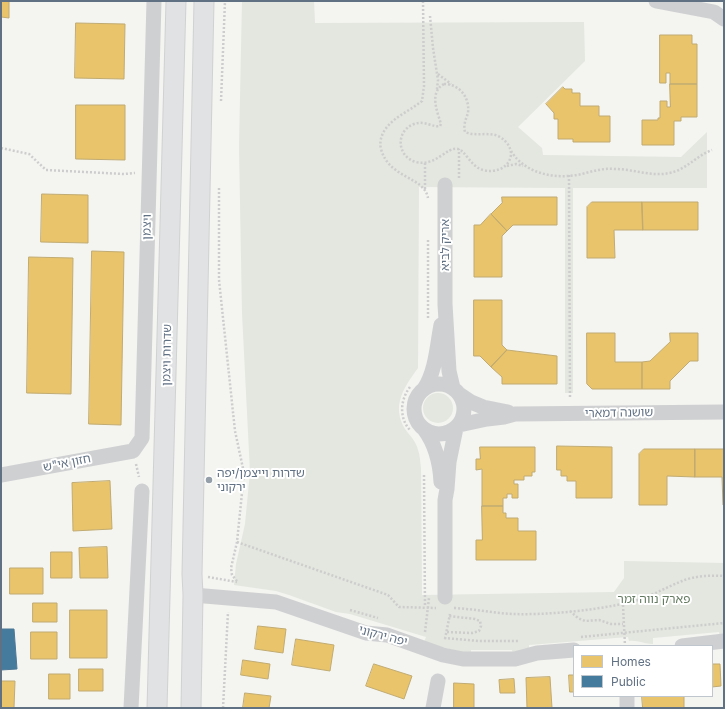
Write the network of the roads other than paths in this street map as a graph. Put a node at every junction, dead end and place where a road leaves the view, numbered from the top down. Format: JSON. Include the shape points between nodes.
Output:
{"nodes":[{"id":1,"x":154,"y":1,"type":"edge"},
{"id":2,"x":176,"y":1,"type":"edge"},
{"id":3,"x":204,"y":1,"type":"edge"},
{"id":4,"x":656,"y":1,"type":"edge"},
{"id":5,"x":724,"y":19,"type":"edge"},
{"id":6,"x":452,"y":185,"type":"road end"},
{"id":7,"x":445,"y":304,"type":"junction"},
{"id":8,"x":419,"y":385,"type":"junction"},
{"id":9,"x":456,"y":391,"type":"junction"},
{"id":10,"x":724,"y":412,"type":"edge"},
{"id":11,"x":515,"y":414,"type":"junction"},
{"id":12,"x":457,"y":426,"type":"junction"},
{"id":13,"x":419,"y":432,"type":"junction"},
{"id":14,"x":133,"y":451,"type":"joint"},
{"id":15,"x":1,"y":475,"type":"edge"},
{"id":16,"x":142,"y":491,"type":"road end"},
{"id":17,"x":445,"y":500,"type":"junction"},
{"id":18,"x":193,"y":595,"type":"junction"},
{"id":19,"x":448,"y":603,"type":"road end"},
{"id":20,"x":724,"y":642,"type":"edge"},
{"id":21,"x":577,"y":644,"type":"edge"},
{"id":22,"x":692,"y":645,"type":"edge"},
{"id":23,"x":438,"y":681,"type":"dead end"},
{"id":24,"x":627,"y":697,"type":"edge"},
{"id":25,"x":131,"y":708,"type":"edge"},
{"id":26,"x":157,"y":708,"type":"edge"},
{"id":27,"x":192,"y":708,"type":"edge"},
{"id":28,"x":433,"y":708,"type":"edge"},
{"id":29,"x":627,"y":708,"type":"edge"}],
"edges":[{"from":1,"to":14,"type":"street","name":"ויצמן","via":[[142,438]]},
{"from":2,"to":26,"type":"main road","name":"שדרות ויצמן"},
{"from":3,"to":18,"type":"main road"},
{"from":4,"to":5,"type":"street","via":[[714,12]]},
{"from":6,"to":7,"type":"street","name":"אריק לביא"},
{"from":7,"to":8,"type":"street","name":"אריק לביא","via":[[429,382]]},
{"from":7,"to":9,"type":"street","name":"אריק לביא","via":[[449,371]]},
{"from":8,"to":9,"type":"street","via":[[446,384]]},
{"from":8,"to":13,"type":"street","via":[[414,409]]},
{"from":9,"to":11,"type":"street","name":"שושנה דמארי","via":[[483,407]]},
{"from":9,"to":12,"type":"street","via":[[463,401],[464,410],[463,418]]},
{"from":10,"to":11,"type":"street","name":"שושנה דמארי"},
{"from":11,"to":12,"type":"street","name":"שושנה דמארי"},
{"from":12,"to":13,"type":"street","via":[[441,434]]},
{"from":12,"to":17,"type":"street","via":[[449,462]]},
{"from":13,"to":17,"type":"street","via":[[431,438],[437,455]]},
{"from":14,"to":15,"type":"street","name":"חזון אי\"ש"},
{"from":16,"to":25,"type":"street"},
{"from":17,"to":19,"type":"street"},
{"from":18,"to":21,"type":"street","name":"יפה ירקוני","via":[[276,602],[366,633],[387,635],[443,655],[463,659],[515,659]]},
{"from":18,"to":27,"type":"main road"},
{"from":20,"to":22,"type":"street"},
{"from":23,"to":28,"type":"street"},
{"from":24,"to":29,"type":"street"}]}
